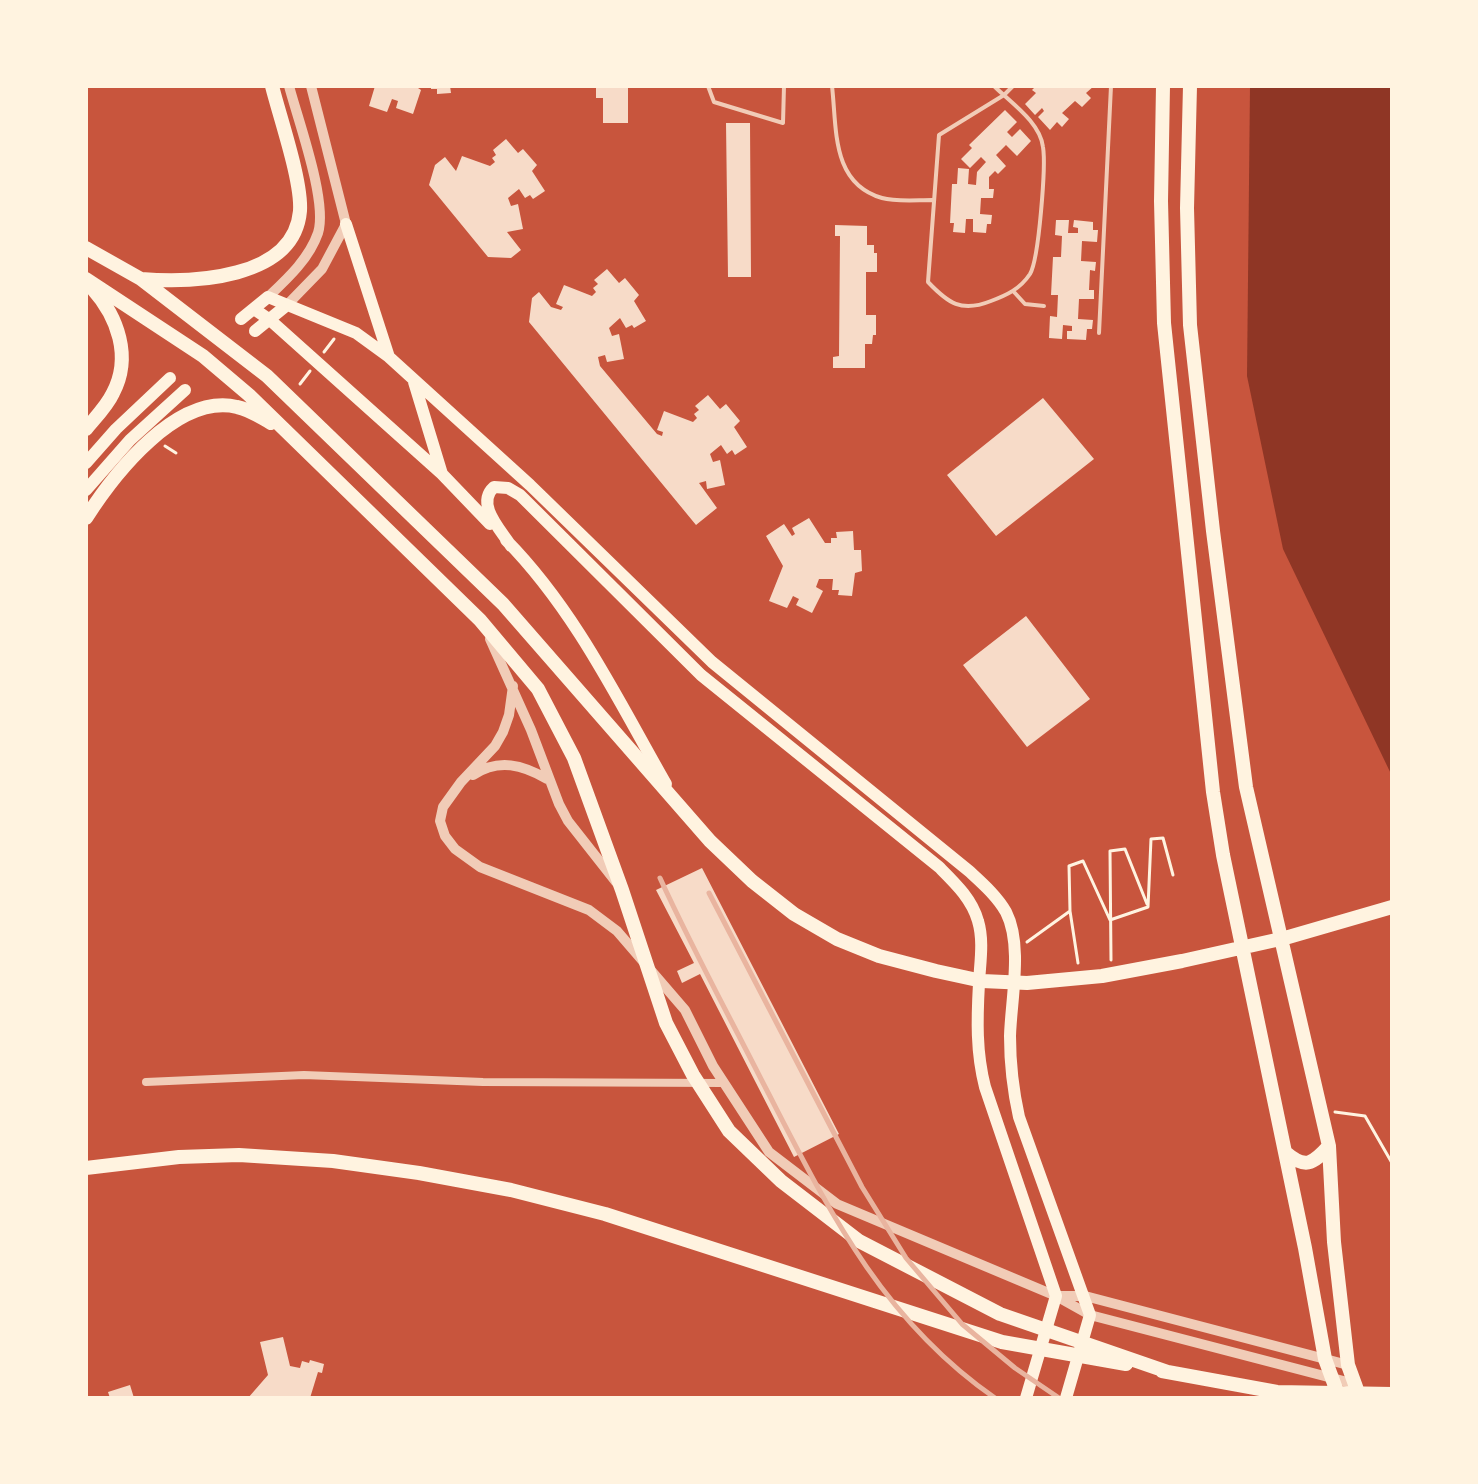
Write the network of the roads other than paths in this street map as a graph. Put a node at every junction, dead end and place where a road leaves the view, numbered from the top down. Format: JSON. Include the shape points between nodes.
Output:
{"nodes":[{"id":1,"x":272,"y":86,"type":"edge"},
{"id":2,"x":289,"y":86,"type":"edge"},
{"id":3,"x":311,"y":86,"type":"edge"},
{"id":4,"x":708,"y":86,"type":"edge"},
{"id":5,"x":784,"y":86,"type":"edge"},
{"id":6,"x":832,"y":86,"type":"edge"},
{"id":7,"x":994,"y":86,"type":"edge"},
{"id":8,"x":1013,"y":86,"type":"edge"},
{"id":9,"x":1111,"y":86,"type":"edge"},
{"id":10,"x":1163,"y":86,"type":"edge"},
{"id":11,"x":1190,"y":86,"type":"edge"},
{"id":12,"x":1004,"y":95,"type":"junction"},
{"id":13,"x":932,"y":200,"type":"junction"},
{"id":14,"x":346,"y":224,"type":"junction"},
{"id":15,"x":86,"y":248,"type":"edge"},
{"id":16,"x":141,"y":279,"type":"junction"},
{"id":17,"x":86,"y":280,"type":"edge"},
{"id":18,"x":1014,"y":292,"type":"junction"},
{"id":19,"x":268,"y":297,"type":"junction"},
{"id":20,"x":287,"y":305,"type":"junction"},
{"id":21,"x":1044,"y":306,"type":"dead end"},
{"id":22,"x":254,"y":309,"type":"junction"},
{"id":23,"x":241,"y":319,"type":"dead end"},
{"id":24,"x":270,"y":320,"type":"junction"},
{"id":25,"x":255,"y":331,"type":"dead end"},
{"id":26,"x":1099,"y":333,"type":"dead end"},
{"id":27,"x":389,"y":357,"type":"junction"},
{"id":28,"x":170,"y":378,"type":"dead end"},
{"id":29,"x":414,"y":382,"type":"junction"},
{"id":30,"x":185,"y":390,"type":"dead end"},
{"id":31,"x":86,"y":429,"type":"edge"},
{"id":32,"x":294,"y":436,"type":"junction"},
{"id":33,"x":86,"y":463,"type":"edge"},
{"id":34,"x":442,"y":474,"type":"junction"},
{"id":35,"x":86,"y":490,"type":"edge"},
{"id":36,"x":86,"y":518,"type":"edge"},
{"id":37,"x":511,"y":546,"type":"junction"},
{"id":38,"x":480,"y":620,"type":"junction"},
{"id":39,"x":513,"y":686,"type":"junction"},
{"id":40,"x":548,"y":779,"type":"junction"},
{"id":41,"x":461,"y":782,"type":"junction"},
{"id":42,"x":674,"y":798,"type":"junction"},
{"id":43,"x":622,"y":890,"type":"junction"},
{"id":44,"x":1392,"y":907,"type":"edge"},
{"id":45,"x":146,"y":1082,"type":"dead end"},
{"id":46,"x":724,"y":1083,"type":"junction"},
{"id":47,"x":1329,"y":1146,"type":"junction"},
{"id":48,"x":1285,"y":1152,"type":"junction"},
{"id":49,"x":86,"y":1168,"type":"edge"},
{"id":50,"x":1056,"y":1296,"type":"junction"},
{"id":51,"x":1085,"y":1296,"type":"junction"},
{"id":52,"x":1090,"y":1315,"type":"junction"},
{"id":53,"x":1325,"y":1359,"type":"junction"},
{"id":54,"x":1348,"y":1365,"type":"junction"},
{"id":55,"x":1168,"y":1372,"type":"junction"},
{"id":56,"x":1332,"y":1378,"type":"junction"},
{"id":57,"x":1358,"y":1391,"type":"edge"},
{"id":58,"x":1392,"y":1394,"type":"edge"},
{"id":59,"x":1026,"y":1398,"type":"edge"},
{"id":60,"x":1066,"y":1398,"type":"edge"},
{"id":61,"x":1339,"y":1398,"type":"edge"}],
"edges":[{"from":1,"to":16,"type":"main road","via":[[300,193],[295,230],[267,260],[247,269],[178,282]]},
{"from":2,"to":19,"type":"street","via":[[320,212],[319,231],[309,252]]},
{"from":3,"to":14,"type":"street"},
{"from":4,"to":5,"type":"lane","via":[[714,102],[783,123]]},
{"from":6,"to":13,"type":"lane","via":[[840,158],[856,186],[883,199]]},
{"from":7,"to":12,"type":"lane"},
{"from":8,"to":12,"type":"lane"},
{"from":9,"to":26,"type":"lane"},
{"from":10,"to":48,"type":"main road","via":[[1164,323],[1213,792]]},
{"from":11,"to":47,"type":"main road","via":[[1190,325],[1246,787]]},
{"from":12,"to":13,"type":"lane","via":[[939,135]]},
{"from":12,"to":18,"type":"lane","via":[[1035,126],[1043,146],[1039,245],[1031,273]]},
{"from":13,"to":18,"type":"lane","via":[[928,282],[946,301],[974,307]]},
{"from":14,"to":20,"type":"street","via":[[322,269]]},
{"from":14,"to":27,"type":"main road"},
{"from":15,"to":16,"type":"main road"},
{"from":16,"to":42,"type":"main road","via":[[267,376],[503,604]]},
{"from":17,"to":31,"type":"main road","via":[[118,330],[122,362],[112,397]]},
{"from":17,"to":32,"type":"main road","via":[[203,356]]},
{"from":18,"to":21,"type":"lane","via":[[1025,304]]},
{"from":19,"to":20,"type":"main road"},
{"from":19,"to":22,"type":"main road"},
{"from":20,"to":24,"type":"main road"},
{"from":20,"to":27,"type":"main road","via":[[356,333]]},
{"from":22,"to":23,"type":"main road"},
{"from":22,"to":24,"type":"main road"},
{"from":24,"to":25,"type":"main road"},
{"from":24,"to":34,"type":"main road"},
{"from":27,"to":29,"type":"main road"},
{"from":28,"to":33,"type":"main road"},
{"from":29,"to":34,"type":"main road"},
{"from":29,"to":51,"type":"main road","via":[[530,485],[712,662],[987,888],[1007,914],[1014,933],[1012,1083],[1019,1117]]},
{"from":30,"to":35,"type":"main road"},
{"from":32,"to":36,"type":"main road","via":[[237,406],[200,408],[156,435]]},
{"from":32,"to":38,"type":"main road"},
{"from":34,"to":37,"type":"main road"},
{"from":37,"to":42,"type":"main road","via":[[575,625]]},
{"from":37,"to":50,"type":"main road","via":[[488,511],[487,493],[494,487],[520,495],[701,675],[939,867],[969,901],[981,945],[978,1057]]},
{"from":38,"to":39,"type":"street"},
{"from":38,"to":43,"type":"main road","via":[[538,689],[558,723]]},
{"from":39,"to":40,"type":"street"},
{"from":39,"to":41,"type":"street","via":[[503,732]]},
{"from":40,"to":41,"type":"street","via":[[504,764]]},
{"from":40,"to":43,"type":"street","via":[[568,821]]},
{"from":41,"to":46,"type":"street","via":[[440,821],[455,849],[480,867],[589,910],[617,931],[685,1010]]},
{"from":42,"to":44,"type":"main road","via":[[710,841],[794,914],[865,951],[982,981],[1027,983],[1112,974],[1285,938]]},
{"from":43,"to":55,"type":"main road","via":[[666,1023],[693,1075],[729,1131],[781,1181],[859,1241],[1000,1314]]},
{"from":45,"to":46,"type":"street","via":[[304,1075]]},
{"from":46,"to":50,"type":"street","via":[[769,1152],[837,1204]]},
{"from":47,"to":48,"type":"main road","via":[[1308,1163]]},
{"from":47,"to":54,"type":"main road"},
{"from":48,"to":53,"type":"main road"},
{"from":49,"to":55,"type":"main road","via":[[239,1155],[333,1161],[511,1190],[605,1214],[1002,1342]]},
{"from":50,"to":51,"type":"street"},
{"from":50,"to":52,"type":"street"},
{"from":50,"to":59,"type":"main road"},
{"from":51,"to":52,"type":"main road"},
{"from":51,"to":53,"type":"street"},
{"from":52,"to":56,"type":"street"},
{"from":52,"to":60,"type":"main road"},
{"from":53,"to":54,"type":"street"},
{"from":53,"to":56,"type":"main road"},
{"from":54,"to":57,"type":"main road"},
{"from":55,"to":58,"type":"main road","via":[[1277,1392]]},
{"from":56,"to":57,"type":"street"},
{"from":56,"to":61,"type":"main road"}]}
